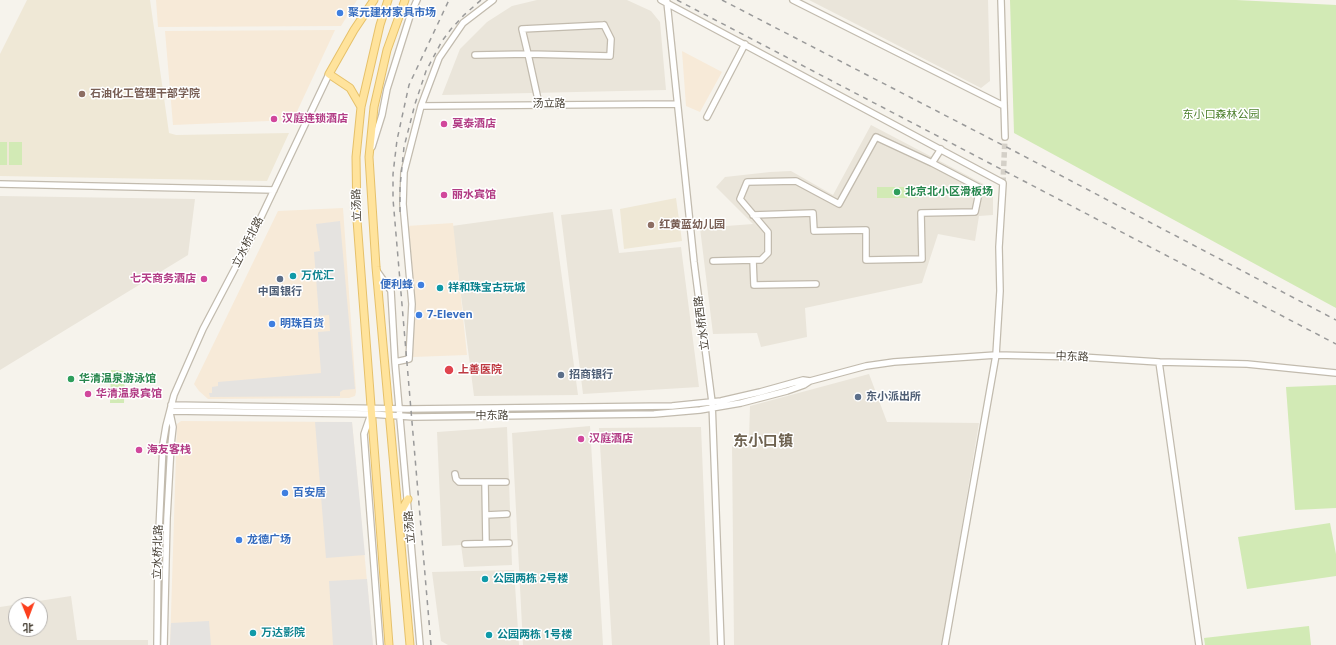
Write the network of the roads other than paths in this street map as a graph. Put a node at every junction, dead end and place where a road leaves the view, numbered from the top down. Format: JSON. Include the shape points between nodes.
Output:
{"nodes":[{"id":1,"x":374,"y":0,"type":"edge"},
{"id":2,"x":388,"y":0,"type":"edge"},
{"id":3,"x":405,"y":0,"type":"edge"},
{"id":4,"x":417,"y":0,"type":"edge"},
{"id":5,"x":493,"y":0,"type":"edge"},
{"id":6,"x":793,"y":0,"type":"edge"},
{"id":7,"x":1001,"y":0,"type":"edge"},
{"id":8,"x":664,"y":1,"type":"edge"},
{"id":9,"x":745,"y":44,"type":"junction"},
{"id":10,"x":528,"y":54,"type":"junction"},
{"id":11,"x":475,"y":55,"type":"dead end"},
{"id":12,"x":329,"y":74,"type":"junction"},
{"id":13,"x":540,"y":104,"type":"junction"},
{"id":14,"x":677,"y":104,"type":"junction"},
{"id":15,"x":421,"y":106,"type":"junction"},
{"id":16,"x":1004,"y":106,"type":"junction"},
{"id":17,"x":361,"y":107,"type":"junction"},
{"id":18,"x":707,"y":117,"type":"dead end"},
{"id":19,"x":1005,"y":137,"type":"tunnel mouth"},
{"id":20,"x":941,"y":149,"type":"junction"},
{"id":21,"x":369,"y":157,"type":"junction"},
{"id":22,"x":932,"y":163,"type":"junction"},
{"id":23,"x":0,"y":184,"type":"edge"},
{"id":24,"x":274,"y":190,"type":"junction"},
{"id":25,"x":753,"y":214,"type":"junction"},
{"id":26,"x":753,"y":260,"type":"junction"},
{"id":27,"x":713,"y":261,"type":"dead end"},
{"id":28,"x":377,"y":271,"type":"junction"},
{"id":29,"x":816,"y":284,"type":"dead end"},
{"id":30,"x":996,"y":355,"type":"junction"},
{"id":31,"x":395,"y":362,"type":"junction"},
{"id":32,"x":1159,"y":362,"type":"junction"},
{"id":33,"x":1336,"y":373,"type":"edge"},
{"id":34,"x":712,"y":405,"type":"junction"},
{"id":35,"x":171,"y":408,"type":"junction"},
{"id":36,"x":399,"y":409,"type":"junction"},
{"id":37,"x":371,"y":411,"type":"junction"},
{"id":38,"x":389,"y":412,"type":"junction"},
{"id":39,"x":400,"y":416,"type":"junction"},
{"id":40,"x":455,"y":474,"type":"dead end"},
{"id":41,"x":485,"y":482,"type":"junction"},
{"id":42,"x":506,"y":482,"type":"dead end"},
{"id":43,"x":408,"y":499,"type":"junction"},
{"id":44,"x":507,"y":514,"type":"dead end"},
{"id":45,"x":399,"y":515,"type":"junction"},
{"id":46,"x":486,"y":515,"type":"junction"},
{"id":47,"x":486,"y":543,"type":"junction"},
{"id":48,"x":508,"y":543,"type":"dead end"},
{"id":49,"x":465,"y":544,"type":"dead end"},
{"id":50,"x":157,"y":645,"type":"edge"},
{"id":51,"x":164,"y":645,"type":"edge"},
{"id":52,"x":380,"y":645,"type":"edge"},
{"id":53,"x":389,"y":645,"type":"edge"},
{"id":54,"x":410,"y":645,"type":"edge"},
{"id":55,"x":420,"y":645,"type":"edge"},
{"id":56,"x":721,"y":645,"type":"edge"},
{"id":57,"x":945,"y":645,"type":"edge"},
{"id":58,"x":1199,"y":645,"type":"edge"}],
"edges":[{"from":1,"to":12,"type":"main road"},
{"from":2,"to":17,"type":"main road","name":"立汤路"},
{"from":3,"to":21,"type":"main road","name":"立汤路","via":[[387,50],[374,107]]},
{"from":4,"to":21,"type":"street","name":"立汤路","via":[[387,90]]},
{"from":5,"to":15,"type":"street","via":[[463,23],[439,58]]},
{"from":6,"to":16,"type":"street"},
{"from":7,"to":16,"type":"street"},
{"from":8,"to":9,"type":"street"},
{"from":8,"to":14,"type":"street","name":"立水桥西路"},
{"from":9,"to":18,"type":"street"},
{"from":9,"to":20,"type":"street"},
{"from":10,"to":10,"type":"street","via":[[522,29],[604,25],[611,39],[610,56]]},
{"from":10,"to":11,"type":"street"},
{"from":10,"to":13,"type":"street"},
{"from":12,"to":17,"type":"main road","via":[[350,88]]},
{"from":12,"to":24,"type":"street","name":"立水桥北路"},
{"from":13,"to":14,"type":"street","name":"汤立路"},
{"from":13,"to":15,"type":"street","name":"汤立路"},
{"from":14,"to":34,"type":"street","name":"立水桥西路"},
{"from":15,"to":31,"type":"street","via":[[404,172],[403,204],[412,304],[409,359]]},
{"from":16,"to":19,"type":"street"},
{"from":17,"to":37,"type":"main road","name":"立汤路","via":[[356,158],[356,200]]},
{"from":20,"to":22,"type":"street"},
{"from":20,"to":30,"type":"street","via":[[1003,183]]},
{"from":21,"to":28,"type":"main road","name":"立汤路"},
{"from":22,"to":25,"type":"street","via":[[876,137],[839,204],[796,181],[747,182],[740,199]]},
{"from":22,"to":25,"type":"street","via":[[980,188],[976,212],[921,213],[922,259],[866,260],[866,230],[814,231],[813,213]]},
{"from":23,"to":24,"type":"street"},
{"from":24,"to":35,"type":"street","name":"立水桥北路","via":[[194,349],[174,394]]},
{"from":25,"to":26,"type":"street","via":[[768,232],[768,253],[761,260]]},
{"from":26,"to":27,"type":"street"},
{"from":26,"to":29,"type":"street","via":[[754,286]]},
{"from":28,"to":31,"type":"street","name":"立汤路","via":[[391,291]]},
{"from":28,"to":38,"type":"main road","name":"立汤路"},
{"from":30,"to":32,"type":"street","name":"中东路"},
{"from":30,"to":34,"type":"street","name":"中东路","via":[[866,366]]},
{"from":30,"to":57,"type":"street"},
{"from":31,"to":36,"type":"street","name":"立汤路"},
{"from":32,"to":33,"type":"street","name":"中东路","via":[[1247,364]]},
{"from":32,"to":58,"type":"street"},
{"from":34,"to":36,"type":"street","name":"中东路"},
{"from":34,"to":39,"type":"street","name":"中东路","via":[[654,414]]},
{"from":34,"to":56,"type":"street","name":"立水桥西路"},
{"from":35,"to":37,"type":"street","name":"中东路"},
{"from":35,"to":50,"type":"street","name":"立水桥北路","via":[[163,455]]},
{"from":35,"to":51,"type":"street","name":"立水桥北路","via":[[173,427]]},
{"from":36,"to":38,"type":"street","name":"中东路"},
{"from":36,"to":39,"type":"street","name":"立汤路"},
{"from":37,"to":38,"type":"street","name":"中东路"},
{"from":37,"to":52,"type":"street","name":"立汤路","via":[[364,434]]},
{"from":37,"to":53,"type":"main road","name":"立汤路"},
{"from":38,"to":39,"type":"street","name":"中东路"},
{"from":38,"to":45,"type":"main road","name":"立汤路"},
{"from":39,"to":43,"type":"street","name":"立汤路"},
{"from":40,"to":41,"type":"street","via":[[459,482]]},
{"from":41,"to":42,"type":"street"},
{"from":41,"to":46,"type":"street"},
{"from":43,"to":45,"type":"main road"},
{"from":43,"to":55,"type":"street","name":"立汤路"},
{"from":44,"to":46,"type":"street"},
{"from":45,"to":54,"type":"main road","name":"立汤路"},
{"from":46,"to":47,"type":"street"},
{"from":47,"to":48,"type":"street"},
{"from":47,"to":49,"type":"street"}]}
